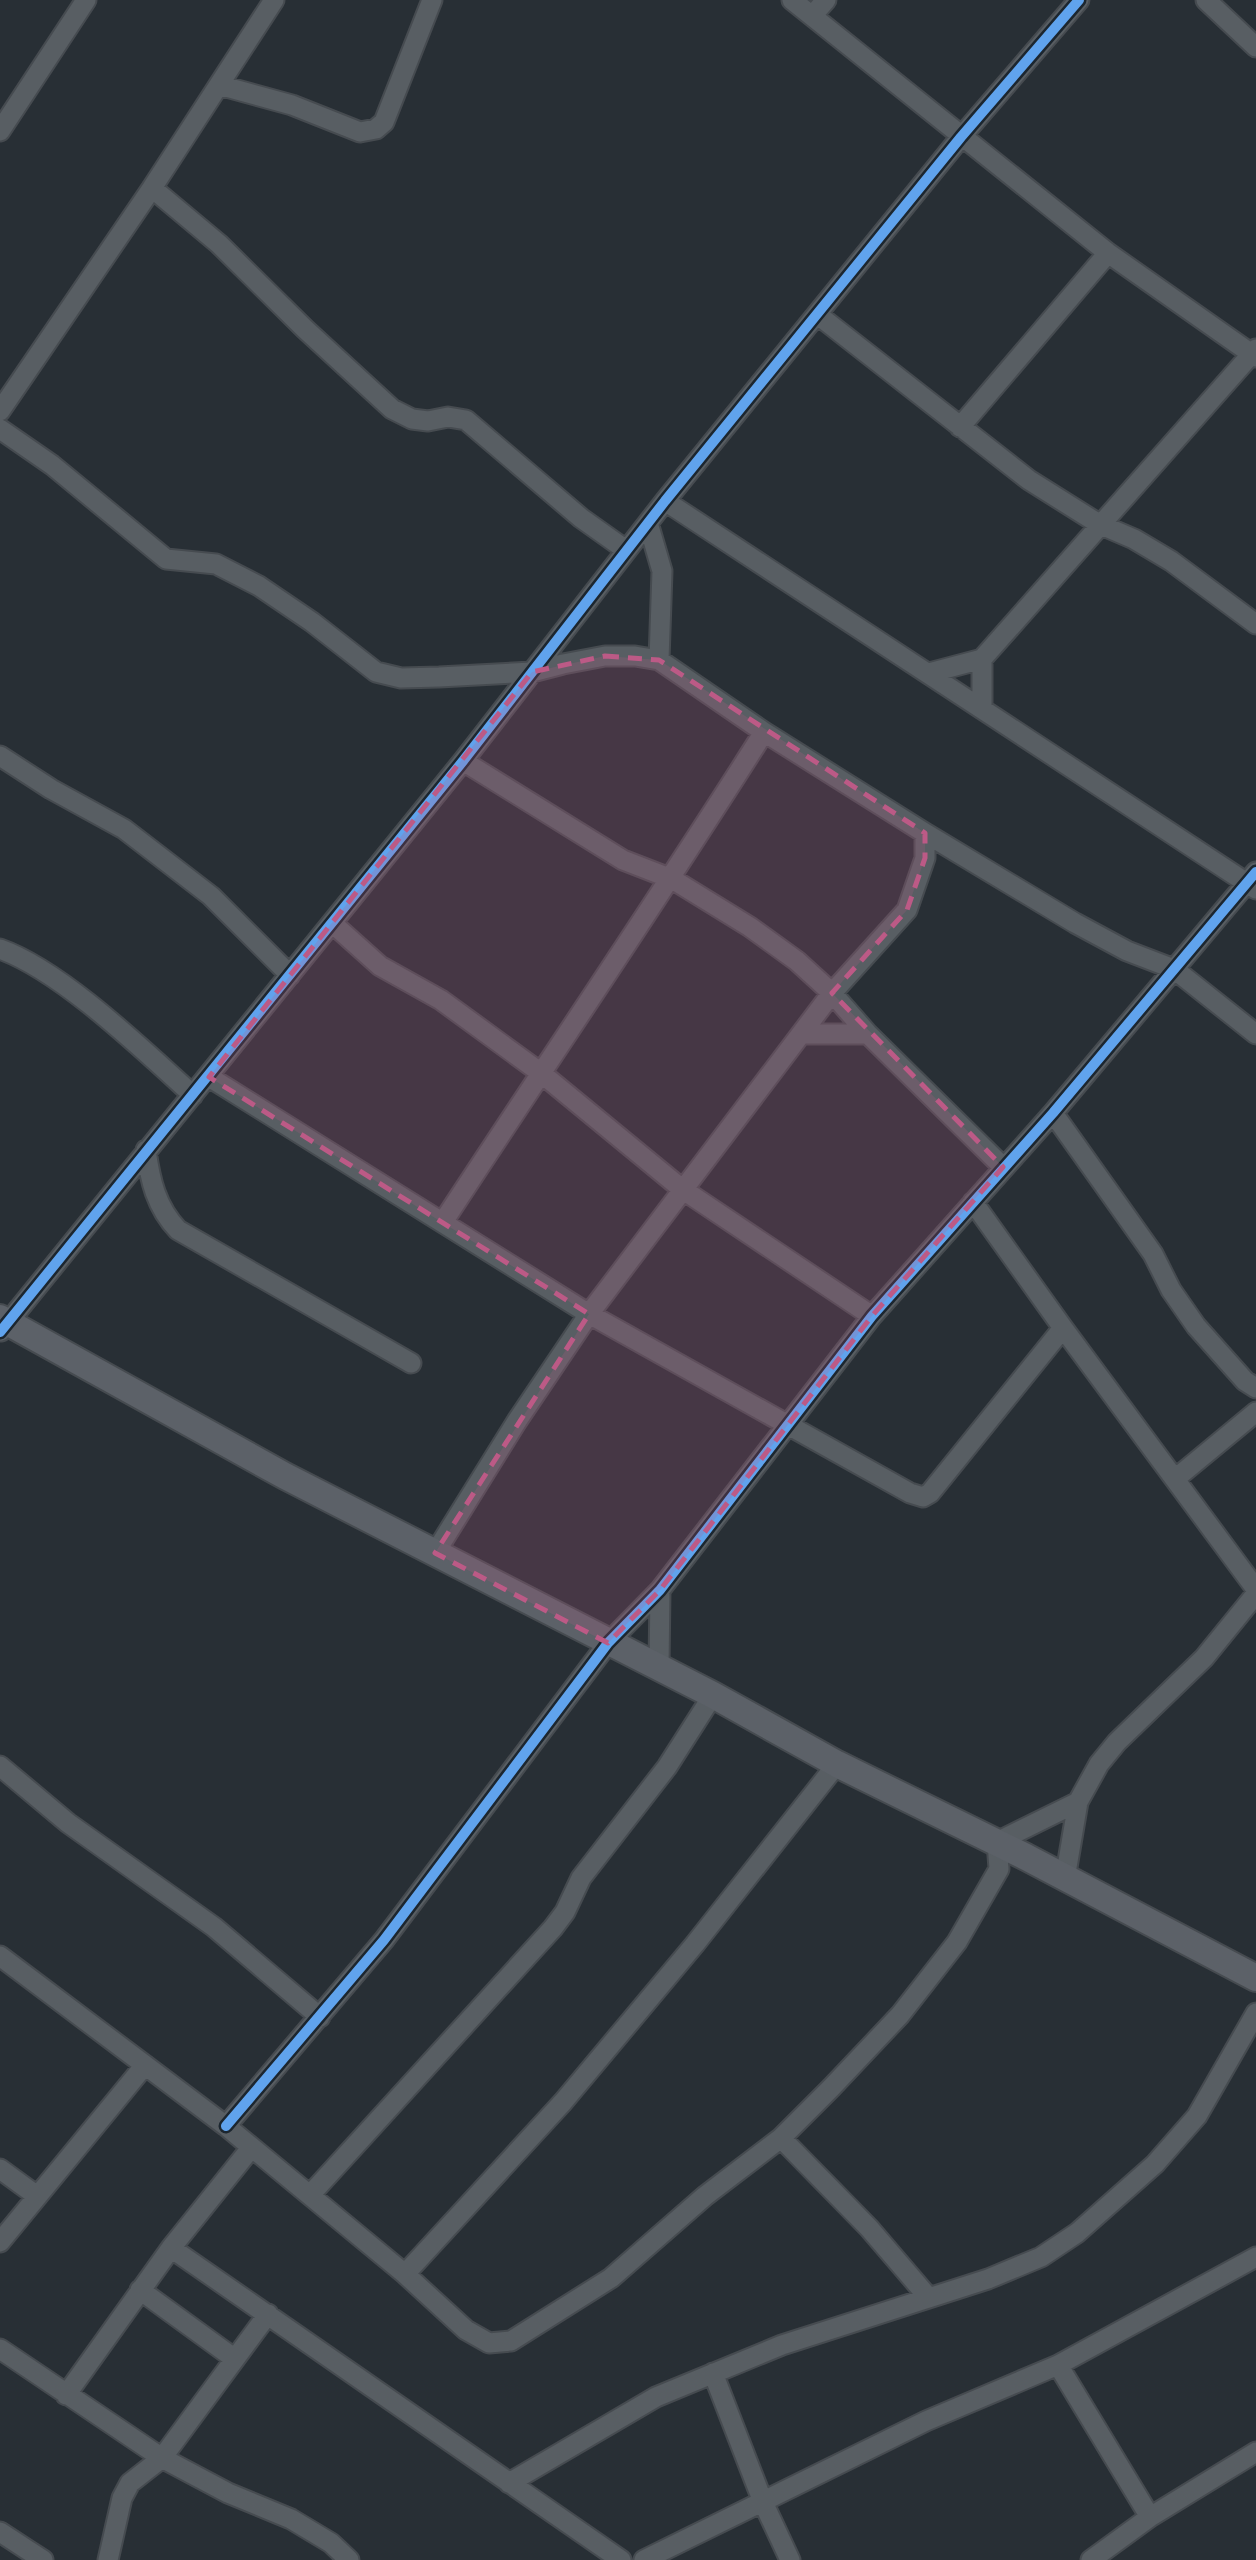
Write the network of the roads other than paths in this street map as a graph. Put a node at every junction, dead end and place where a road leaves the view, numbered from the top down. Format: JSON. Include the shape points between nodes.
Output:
{"nodes":[{"id":1,"x":86,"y":0,"type":"edge"},
{"id":2,"x":274,"y":0,"type":"edge"},
{"id":3,"x":432,"y":0,"type":"edge"},
{"id":4,"x":792,"y":0,"type":"edge"},
{"id":5,"x":826,"y":0,"type":"edge"},
{"id":6,"x":1079,"y":0,"type":"edge"},
{"id":7,"x":1206,"y":0,"type":"edge"},
{"id":8,"x":812,"y":16,"type":"junction"},
{"id":9,"x":1256,"y":47,"type":"edge"},
{"id":10,"x":219,"y":85,"type":"junction"},
{"id":11,"x":0,"y":131,"type":"edge"},
{"id":12,"x":961,"y":137,"type":"junction"},
{"id":13,"x":152,"y":188,"type":"junction"},
{"id":14,"x":1108,"y":253,"type":"junction"},
{"id":15,"x":818,"y":315,"type":"junction"},
{"id":16,"x":1255,"y":353,"type":"edge"},
{"id":17,"x":0,"y":411,"type":"edge"},
{"id":18,"x":960,"y":427,"type":"junction"},
{"id":19,"x":0,"y":429,"type":"edge"},
{"id":20,"x":664,"y":501,"type":"junction"},
{"id":21,"x":648,"y":523,"type":"junction"},
{"id":22,"x":1099,"y":524,"type":"junction"},
{"id":23,"x":626,"y":550,"type":"junction"},
{"id":24,"x":1256,"y":624,"type":"edge"},
{"id":25,"x":982,"y":659,"type":"junction"},
{"id":26,"x":659,"y":660,"type":"junction"},
{"id":27,"x":532,"y":672,"type":"junction"},
{"id":28,"x":929,"y":673,"type":"junction"},
{"id":29,"x":982,"y":709,"type":"junction"},
{"id":30,"x":764,"y":732,"type":"junction"},
{"id":31,"x":0,"y":756,"type":"edge"},
{"id":32,"x":463,"y":761,"type":"junction"},
{"id":33,"x":925,"y":833,"type":"junction"},
{"id":34,"x":672,"y":879,"type":"junction"},
{"id":35,"x":1253,"y":881,"type":"edge"},
{"id":36,"x":332,"y":923,"type":"junction"},
{"id":37,"x":0,"y":949,"type":"edge"},
{"id":38,"x":1174,"y":969,"type":"junction"},
{"id":39,"x":289,"y":975,"type":"junction"},
{"id":40,"x":832,"y":993,"type":"junction"},
{"id":41,"x":803,"y":1034,"type":"junction"},
{"id":42,"x":869,"y":1034,"type":"junction"},
{"id":43,"x":1256,"y":1034,"type":"edge"},
{"id":44,"x":541,"y":1073,"type":"junction"},
{"id":45,"x":209,"y":1077,"type":"junction"},
{"id":46,"x":193,"y":1095,"type":"junction"},
{"id":47,"x":1053,"y":1113,"type":"junction"},
{"id":48,"x":146,"y":1150,"type":"junction"},
{"id":49,"x":1003,"y":1167,"type":"junction"},
{"id":50,"x":682,"y":1189,"type":"junction"},
{"id":51,"x":973,"y":1202,"type":"junction"},
{"id":52,"x":443,"y":1222,"type":"junction"},
{"id":53,"x":589,"y":1314,"type":"junction"},
{"id":54,"x":872,"y":1317,"type":"junction"},
{"id":55,"x":3,"y":1324,"type":"edge"},
{"id":56,"x":1063,"y":1328,"type":"junction"},
{"id":57,"x":411,"y":1363,"type":"dead end"},
{"id":58,"x":1256,"y":1388,"type":"edge"},
{"id":59,"x":1256,"y":1412,"type":"edge"},
{"id":60,"x":786,"y":1424,"type":"junction"},
{"id":61,"x":1175,"y":1479,"type":"junction"},
{"id":62,"x":435,"y":1553,"type":"junction"},
{"id":63,"x":1256,"y":1589,"type":"edge"},
{"id":64,"x":660,"y":1590,"type":"junction"},
{"id":65,"x":1256,"y":1594,"type":"edge"},
{"id":66,"x":608,"y":1643,"type":"junction"},
{"id":67,"x":659,"y":1667,"type":"junction"},
{"id":68,"x":713,"y":1695,"type":"junction"},
{"id":69,"x":837,"y":1764,"type":"junction"},
{"id":70,"x":0,"y":1766,"type":"edge"},
{"id":71,"x":1078,"y":1802,"type":"junction"},
{"id":72,"x":998,"y":1842,"type":"junction"},
{"id":73,"x":1065,"y":1878,"type":"junction"},
{"id":74,"x":0,"y":1956,"type":"edge"},
{"id":75,"x":1256,"y":1978,"type":"edge"},
{"id":76,"x":1256,"y":2013,"type":"edge"},
{"id":77,"x":320,"y":2017,"type":"junction"},
{"id":78,"x":145,"y":2065,"type":"junction"},
{"id":79,"x":226,"y":2126,"type":"junction"},
{"id":80,"x":781,"y":2138,"type":"junction"},
{"id":81,"x":251,"y":2148,"type":"junction"},
{"id":82,"x":0,"y":2168,"type":"edge"},
{"id":83,"x":310,"y":2195,"type":"junction"},
{"id":84,"x":37,"y":2196,"type":"junction"},
{"id":85,"x":0,"y":2242,"type":"edge"},
{"id":86,"x":171,"y":2248,"type":"junction"},
{"id":87,"x":1256,"y":2257,"type":"edge"},
{"id":88,"x":405,"y":2274,"type":"junction"},
{"id":89,"x":140,"y":2290,"type":"junction"},
{"id":90,"x":928,"y":2297,"type":"junction"},
{"id":91,"x":268,"y":2314,"type":"junction"},
{"id":92,"x":0,"y":2348,"type":"edge"},
{"id":93,"x":235,"y":2359,"type":"junction"},
{"id":94,"x":1058,"y":2365,"type":"junction"},
{"id":95,"x":713,"y":2373,"type":"junction"},
{"id":96,"x":66,"y":2395,"type":"junction"},
{"id":97,"x":1256,"y":2452,"type":"edge"},
{"id":98,"x":162,"y":2458,"type":"junction"},
{"id":99,"x":509,"y":2483,"type":"junction"},
{"id":100,"x":762,"y":2502,"type":"junction"},
{"id":101,"x":1150,"y":2517,"type":"junction"},
{"id":102,"x":0,"y":2532,"type":"edge"},
{"id":103,"x":43,"y":2560,"type":"edge"},
{"id":104,"x":108,"y":2560,"type":"edge"},
{"id":105,"x":349,"y":2560,"type":"edge"},
{"id":106,"x":621,"y":2560,"type":"edge"},
{"id":107,"x":644,"y":2560,"type":"edge"},
{"id":108,"x":790,"y":2560,"type":"edge"},
{"id":109,"x":1091,"y":2560,"type":"edge"}],
"edges":[{"from":1,"to":11,"type":"street"},
{"from":2,"to":10,"type":"street"},
{"from":3,"to":10,"type":"street","via":[[384,122],[376,129],[360,132],[292,105]]},
{"from":4,"to":8,"type":"street"},
{"from":5,"to":8,"type":"street"},
{"from":6,"to":12,"type":"street"},
{"from":7,"to":9,"type":"street"},
{"from":8,"to":12,"type":"street"},
{"from":10,"to":13,"type":"street"},
{"from":12,"to":14,"type":"street"},
{"from":12,"to":15,"type":"street"},
{"from":13,"to":17,"type":"street"},
{"from":13,"to":23,"type":"street","via":[[219,244],[392,409],[412,419],[466,420],[581,518]]},
{"from":14,"to":16,"type":"street"},
{"from":14,"to":18,"type":"street"},
{"from":15,"to":18,"type":"street"},
{"from":15,"to":20,"type":"street"},
{"from":16,"to":22,"type":"street"},
{"from":18,"to":22,"type":"street","via":[[1029,480]]},
{"from":19,"to":27,"type":"street","via":[[52,465],[166,559],[216,564],[259,586],[376,672],[401,678]]},
{"from":20,"to":21,"type":"street"},
{"from":20,"to":28,"type":"street"},
{"from":21,"to":23,"type":"street"},
{"from":21,"to":26,"type":"street","via":[[662,571]]},
{"from":22,"to":24,"type":"street","via":[[1171,561]]},
{"from":22,"to":25,"type":"street"},
{"from":23,"to":27,"type":"street"},
{"from":25,"to":28,"type":"street"},
{"from":25,"to":29,"type":"street"},
{"from":26,"to":27,"type":"street","via":[[605,656]]},
{"from":26,"to":30,"type":"street"},
{"from":27,"to":32,"type":"street"},
{"from":28,"to":29,"type":"street"},
{"from":29,"to":35,"type":"street"},
{"from":30,"to":33,"type":"street"},
{"from":30,"to":34,"type":"street"},
{"from":31,"to":39,"type":"street","via":[[124,829],[211,895]]},
{"from":32,"to":34,"type":"street","via":[[623,860]]},
{"from":32,"to":36,"type":"street"},
{"from":33,"to":38,"type":"street","via":[[1075,923]]},
{"from":33,"to":40,"type":"street","via":[[925,858],[907,909]]},
{"from":34,"to":40,"type":"street","via":[[750,927]]},
{"from":34,"to":44,"type":"street"},
{"from":35,"to":38,"type":"street"},
{"from":36,"to":39,"type":"street"},
{"from":36,"to":44,"type":"street","via":[[380,966],[441,1000]]},
{"from":37,"to":46,"type":"street","via":[[82,1000]]},
{"from":38,"to":43,"type":"street"},
{"from":38,"to":47,"type":"street"},
{"from":39,"to":45,"type":"street"},
{"from":40,"to":41,"type":"street"},
{"from":40,"to":42,"type":"street"},
{"from":41,"to":42,"type":"street"},
{"from":41,"to":50,"type":"street"},
{"from":42,"to":49,"type":"street"},
{"from":44,"to":50,"type":"street"},
{"from":44,"to":52,"type":"street"},
{"from":45,"to":46,"type":"street"},
{"from":45,"to":52,"type":"street"},
{"from":46,"to":48,"type":"street"},
{"from":47,"to":49,"type":"street"},
{"from":47,"to":58,"type":"street","via":[[1153,1254],[1196,1326]]},
{"from":48,"to":55,"type":"street"},
{"from":48,"to":57,"type":"street","via":[[156,1197],[165,1217],[178,1230]]},
{"from":49,"to":51,"type":"street"},
{"from":50,"to":53,"type":"street"},
{"from":50,"to":54,"type":"street"},
{"from":51,"to":54,"type":"street"},
{"from":51,"to":56,"type":"street"},
{"from":52,"to":53,"type":"street"},
{"from":53,"to":60,"type":"street"},
{"from":53,"to":62,"type":"street"},
{"from":54,"to":60,"type":"street"},
{"from":55,"to":62,"type":"street"},
{"from":56,"to":60,"type":"street","via":[[923,1497]]},
{"from":56,"to":61,"type":"street"},
{"from":59,"to":61,"type":"street"},
{"from":60,"to":64,"type":"street"},
{"from":61,"to":63,"type":"street"},
{"from":62,"to":66,"type":"street"},
{"from":64,"to":66,"type":"street"},
{"from":64,"to":67,"type":"street"},
{"from":65,"to":71,"type":"street","via":[[1204,1658],[1117,1742]]},
{"from":66,"to":67,"type":"street"},
{"from":66,"to":77,"type":"street","via":[[384,1940]]},
{"from":67,"to":68,"type":"street"},
{"from":68,"to":69,"type":"street"},
{"from":68,"to":83,"type":"street","via":[[667,1768],[581,1878],[565,1912]]},
{"from":69,"to":72,"type":"street"},
{"from":69,"to":88,"type":"street","via":[[563,2102]]},
{"from":70,"to":77,"type":"street","via":[[68,1822],[214,1927]]},
{"from":71,"to":72,"type":"street"},
{"from":71,"to":73,"type":"street"},
{"from":72,"to":73,"type":"street"},
{"from":72,"to":80,"type":"street","via":[[999,1869],[957,1942],[900,2015]]},
{"from":73,"to":75,"type":"street"},
{"from":74,"to":78,"type":"street"},
{"from":76,"to":90,"type":"street","via":[[1197,2116],[1154,2164],[1077,2234],[1041,2257]]},
{"from":77,"to":79,"type":"street"},
{"from":78,"to":79,"type":"street"},
{"from":78,"to":84,"type":"street"},
{"from":79,"to":81,"type":"street"},
{"from":80,"to":88,"type":"street","via":[[705,2196],[611,2278],[510,2341],[489,2343],[466,2330]]},
{"from":80,"to":90,"type":"street","via":[[869,2228]]},
{"from":81,"to":83,"type":"street"},
{"from":81,"to":86,"type":"street"},
{"from":82,"to":84,"type":"street"},
{"from":83,"to":88,"type":"street"},
{"from":84,"to":85,"type":"street"},
{"from":86,"to":89,"type":"street"},
{"from":86,"to":91,"type":"street"},
{"from":87,"to":94,"type":"street"},
{"from":89,"to":93,"type":"street"},
{"from":89,"to":96,"type":"street"},
{"from":90,"to":95,"type":"street"},
{"from":91,"to":93,"type":"street"},
{"from":91,"to":99,"type":"street"},
{"from":92,"to":96,"type":"street"},
{"from":93,"to":98,"type":"street"},
{"from":94,"to":100,"type":"street","via":[[926,2421]]},
{"from":94,"to":101,"type":"street"},
{"from":95,"to":99,"type":"street","via":[[656,2398]]},
{"from":95,"to":100,"type":"street"},
{"from":96,"to":98,"type":"street"},
{"from":97,"to":101,"type":"street"},
{"from":98,"to":104,"type":"street","via":[[130,2483],[122,2498]]},
{"from":98,"to":105,"type":"street","via":[[291,2519]]},
{"from":99,"to":106,"type":"street"},
{"from":100,"to":107,"type":"street"},
{"from":100,"to":108,"type":"street"},
{"from":101,"to":109,"type":"street"},
{"from":102,"to":103,"type":"street"}]}
